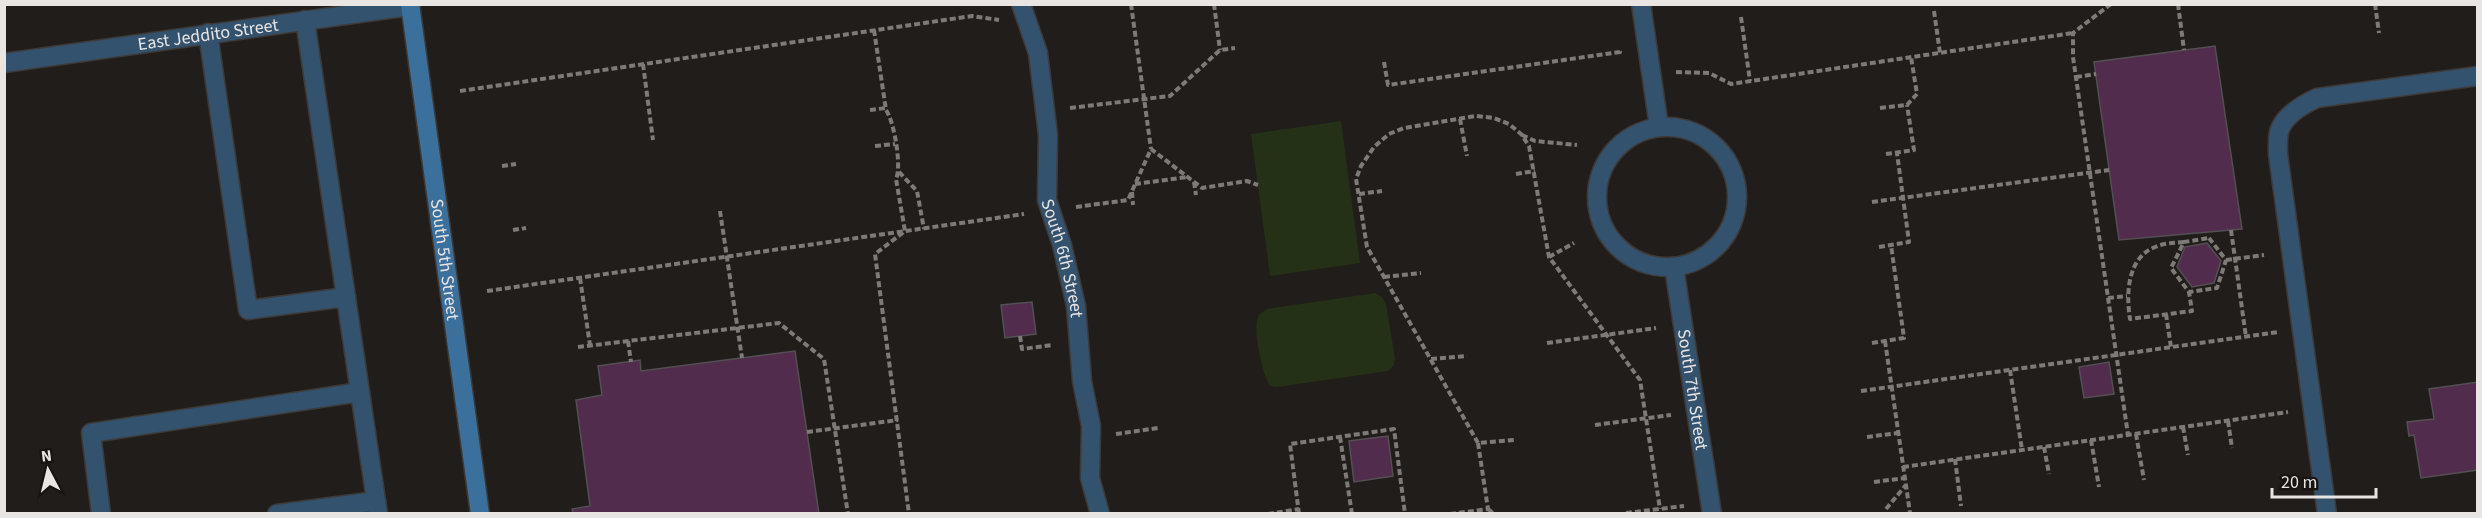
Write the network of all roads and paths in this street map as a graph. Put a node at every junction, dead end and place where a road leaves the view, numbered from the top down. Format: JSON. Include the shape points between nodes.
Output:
{"nodes":[{"id":1,"x":1131,"y":4,"type":"edge"},
{"id":2,"x":1214,"y":4,"type":"edge"},
{"id":3,"x":1641,"y":4,"type":"edge"},
{"id":4,"x":2111,"y":4,"type":"edge"},
{"id":5,"x":2178,"y":4,"type":"edge"},
{"id":6,"x":2375,"y":4,"type":"edge"},
{"id":7,"x":410,"y":5,"type":"edge"},
{"id":8,"x":1023,"y":10,"type":"edge"},
{"id":9,"x":1934,"y":12,"type":"dead end"},
{"id":10,"x":1741,"y":17,"type":"dead end"},
{"id":11,"x":305,"y":20,"type":"junction"},
{"id":12,"x":874,"y":30,"type":"junction"},
{"id":13,"x":208,"y":33,"type":"junction"},
{"id":14,"x":2073,"y":33,"type":"junction"},
{"id":15,"x":2379,"y":33,"type":"dead end"},
{"id":16,"x":1618,"y":40,"type":"dead end"},
{"id":17,"x":1235,"y":48,"type":"dead end"},
{"id":18,"x":1220,"y":50,"type":"junction"},
{"id":19,"x":2184,"y":50,"type":"dead end"},
{"id":20,"x":1940,"y":53,"type":"junction"},
{"id":21,"x":1911,"y":57,"type":"junction"},
{"id":22,"x":1384,"y":62,"type":"dead end"},
{"id":23,"x":4,"y":63,"type":"edge"},
{"id":24,"x":643,"y":64,"type":"junction"},
{"id":25,"x":1673,"y":72,"type":"dead end"},
{"id":26,"x":2096,"y":74,"type":"dead end"},
{"id":27,"x":2478,"y":76,"type":"edge"},
{"id":28,"x":2076,"y":77,"type":"junction"},
{"id":29,"x":1750,"y":81,"type":"junction"},
{"id":30,"x":460,"y":91,"type":"dead end"},
{"id":31,"x":1144,"y":99,"type":"junction"},
{"id":32,"x":1907,"y":105,"type":"junction"},
{"id":33,"x":886,"y":108,"type":"junction"},
{"id":34,"x":1880,"y":108,"type":"dead end"},
{"id":35,"x":870,"y":110,"type":"dead end"},
{"id":36,"x":1045,"y":111,"type":"junction"},
{"id":37,"x":1460,"y":119,"type":"junction"},
{"id":38,"x":1659,"y":127,"type":"junction"},
{"id":39,"x":1521,"y":134,"type":"junction"},
{"id":40,"x":653,"y":140,"type":"dead end"},
{"id":41,"x":895,"y":144,"type":"junction"},
{"id":42,"x":1577,"y":145,"type":"dead end"},
{"id":43,"x":875,"y":146,"type":"dead end"},
{"id":44,"x":1151,"y":149,"type":"junction"},
{"id":45,"x":1896,"y":153,"type":"junction"},
{"id":46,"x":1886,"y":154,"type":"dead end"},
{"id":47,"x":1467,"y":156,"type":"dead end"},
{"id":48,"x":516,"y":164,"type":"dead end"},
{"id":49,"x":502,"y":166,"type":"dead end"},
{"id":50,"x":2109,"y":170,"type":"dead end"},
{"id":51,"x":1535,"y":171,"type":"junction"},
{"id":52,"x":899,"y":172,"type":"junction"},
{"id":53,"x":2090,"y":173,"type":"junction"},
{"id":54,"x":1516,"y":174,"type":"dead end"},
{"id":55,"x":1188,"y":177,"type":"junction"},
{"id":56,"x":1194,"y":182,"type":"junction"},
{"id":57,"x":1135,"y":184,"type":"junction"},
{"id":58,"x":1258,"y":185,"type":"dead end"},
{"id":59,"x":1132,"y":191,"type":"junction"},
{"id":60,"x":1382,"y":191,"type":"dead end"},
{"id":61,"x":1359,"y":194,"type":"junction"},
{"id":62,"x":1196,"y":195,"type":"dead end"},
{"id":63,"x":1903,"y":198,"type":"junction"},
{"id":64,"x":1872,"y":202,"type":"dead end"},
{"id":65,"x":1133,"y":205,"type":"dead end"},
{"id":66,"x":1050,"y":210,"type":"junction"},
{"id":67,"x":720,"y":211,"type":"dead end"},
{"id":68,"x":526,"y":228,"type":"dead end"},
{"id":69,"x":924,"y":229,"type":"junction"},
{"id":70,"x":513,"y":230,"type":"dead end"},
{"id":71,"x":2231,"y":230,"type":"dead end"},
{"id":72,"x":904,"y":231,"type":"junction"},
{"id":73,"x":2184,"y":242,"type":"junction"},
{"id":74,"x":1574,"y":243,"type":"dead end"},
{"id":75,"x":1891,"y":245,"type":"junction"},
{"id":76,"x":1879,"y":247,"type":"dead end"},
{"id":77,"x":2292,"y":251,"type":"junction"},
{"id":78,"x":727,"y":257,"type":"junction"},
{"id":79,"x":1549,"y":257,"type":"junction"},
{"id":80,"x":2235,"y":259,"type":"junction"},
{"id":81,"x":2226,"y":260,"type":"junction"},
{"id":82,"x":1674,"y":267,"type":"junction"},
{"id":83,"x":1420,"y":273,"type":"dead end"},
{"id":84,"x":1384,"y":277,"type":"junction"},
{"id":85,"x":580,"y":278,"type":"junction"},
{"id":86,"x":487,"y":291,"type":"dead end"},
{"id":87,"x":2189,"y":292,"type":"junction"},
{"id":88,"x":2127,"y":296,"type":"junction"},
{"id":89,"x":346,"y":297,"type":"junction"},
{"id":90,"x":2108,"y":298,"type":"junction"},
{"id":91,"x":2166,"y":314,"type":"junction"},
{"id":92,"x":1683,"y":325,"type":"junction"},
{"id":93,"x":737,"y":328,"type":"junction"},
{"id":94,"x":2302,"y":329,"type":"junction"},
{"id":95,"x":1607,"y":335,"type":"junction"},
{"id":96,"x":1020,"y":336,"type":"dead end"},
{"id":97,"x":2246,"y":337,"type":"junction"},
{"id":98,"x":628,"y":341,"type":"junction"},
{"id":99,"x":1885,"y":341,"type":"junction"},
{"id":100,"x":1078,"y":342,"type":"junction"},
{"id":101,"x":1547,"y":343,"type":"dead end"},
{"id":102,"x":1872,"y":343,"type":"dead end"},
{"id":103,"x":590,"y":345,"type":"junction"},
{"id":104,"x":578,"y":347,"type":"dead end"},
{"id":105,"x":2171,"y":347,"type":"junction"},
{"id":106,"x":2116,"y":355,"type":"junction"},
{"id":107,"x":1467,"y":356,"type":"dead end"},
{"id":108,"x":742,"y":358,"type":"dead end"},
{"id":109,"x":1431,"y":359,"type":"junction"},
{"id":110,"x":631,"y":362,"type":"dead end"},
{"id":111,"x":2010,"y":370,"type":"junction"},
{"id":112,"x":1892,"y":387,"type":"junction"},
{"id":113,"x":1861,"y":391,"type":"dead end"},
{"id":114,"x":360,"y":392,"type":"junction"},
{"id":115,"x":2313,"y":408,"type":"junction"},
{"id":116,"x":1696,"y":412,"type":"junction"},
{"id":117,"x":1646,"y":418,"type":"junction"},
{"id":118,"x":898,"y":420,"type":"junction"},
{"id":119,"x":2228,"y":420,"type":"junction"},
{"id":120,"x":1595,"y":425,"type":"dead end"},
{"id":121,"x":2183,"y":427,"type":"junction"},
{"id":122,"x":1158,"y":428,"type":"dead end"},
{"id":123,"x":835,"y":429,"type":"junction"},
{"id":124,"x":807,"y":432,"type":"dead end"},
{"id":125,"x":1898,"y":433,"type":"junction"},
{"id":126,"x":2136,"y":434,"type":"junction"},
{"id":127,"x":2128,"y":435,"type":"junction"},
{"id":128,"x":1091,"y":437,"type":"junction"},
{"id":129,"x":1340,"y":437,"type":"junction"},
{"id":130,"x":1868,"y":437,"type":"dead end"},
{"id":131,"x":1515,"y":440,"type":"dead end"},
{"id":132,"x":2091,"y":440,"type":"junction"},
{"id":133,"x":1478,"y":443,"type":"junction"},
{"id":134,"x":2044,"y":447,"type":"junction"},
{"id":135,"x":2232,"y":448,"type":"dead end"},
{"id":136,"x":2022,"y":450,"type":"junction"},
{"id":137,"x":2188,"y":455,"type":"dead end"},
{"id":138,"x":1955,"y":459,"type":"junction"},
{"id":139,"x":1903,"y":467,"type":"junction"},
{"id":140,"x":2049,"y":474,"type":"dead end"},
{"id":141,"x":1905,"y":478,"type":"junction"},
{"id":142,"x":2144,"y":480,"type":"dead end"},
{"id":143,"x":1874,"y":482,"type":"dead end"},
{"id":144,"x":1906,"y":485,"type":"junction"},
{"id":145,"x":2099,"y":487,"type":"dead end"},
{"id":146,"x":1961,"y":506,"type":"dead end"},
{"id":147,"x":377,"y":507,"type":"edge"},
{"id":148,"x":1488,"y":508,"type":"junction"},
{"id":149,"x":1660,"y":509,"type":"dead end"},
{"id":150,"x":1886,"y":509,"type":"dead end"},
{"id":151,"x":1299,"y":511,"type":"edge"},
{"id":152,"x":101,"y":513,"type":"edge"},
{"id":153,"x":277,"y":513,"type":"edge"},
{"id":154,"x":480,"y":513,"type":"edge"},
{"id":155,"x":848,"y":513,"type":"edge"},
{"id":156,"x":909,"y":513,"type":"edge"},
{"id":157,"x":1100,"y":513,"type":"edge"},
{"id":158,"x":1268,"y":513,"type":"edge"},
{"id":159,"x":1352,"y":513,"type":"edge"},
{"id":160,"x":1405,"y":513,"type":"edge"},
{"id":161,"x":1450,"y":513,"type":"edge"},
{"id":162,"x":1494,"y":513,"type":"edge"},
{"id":163,"x":1712,"y":513,"type":"edge"},
{"id":164,"x":1910,"y":513,"type":"edge"},
{"id":165,"x":2327,"y":513,"type":"edge"}],
"edges":[{"from":1,"to":31,"type":"path"},
{"from":2,"to":18,"type":"path"},
{"from":3,"to":38,"type":"street"},
{"from":4,"to":14,"type":"path"},
{"from":5,"to":19,"type":"path"},
{"from":6,"to":15,"type":"path"},
{"from":7,"to":11,"type":"street","name":"East Jeddito Street"},
{"from":7,"to":154,"type":"street","name":"South 5th Street"},
{"from":8,"to":12,"type":"path","via":[[998,20],[972,16]]},
{"from":8,"to":36,"type":"street","name":"South 6th Street","via":[[1038,53]]},
{"from":9,"to":20,"type":"path"},
{"from":10,"to":29,"type":"path"},
{"from":11,"to":13,"type":"street","name":"East Jeddito Street"},
{"from":11,"to":89,"type":"street"},
{"from":12,"to":24,"type":"path"},
{"from":12,"to":33,"type":"path"},
{"from":13,"to":23,"type":"street","name":"East Jeddito Street"},
{"from":13,"to":89,"type":"street","via":[[248,310]]},
{"from":14,"to":20,"type":"path"},
{"from":14,"to":28,"type":"path"},
{"from":16,"to":22,"type":"path","via":[[1620,52],[1388,85]]},
{"from":17,"to":18,"type":"path"},
{"from":18,"to":31,"type":"path","via":[[1170,96]]},
{"from":20,"to":21,"type":"path"},
{"from":21,"to":29,"type":"path"},
{"from":21,"to":32,"type":"path","via":[[1917,94]]},
{"from":24,"to":30,"type":"path"},
{"from":24,"to":40,"type":"path"},
{"from":25,"to":29,"type":"path","via":[[1709,73],[1731,84]]},
{"from":26,"to":28,"type":"path"},
{"from":27,"to":77,"type":"street","via":[[2318,98],[2291,114],[2280,129],[2278,154]]},
{"from":28,"to":53,"type":"path"},
{"from":31,"to":36,"type":"path"},
{"from":31,"to":44,"type":"path"},
{"from":32,"to":34,"type":"path"},
{"from":32,"to":45,"type":"path","via":[[1914,150]]},
{"from":33,"to":35,"type":"path"},
{"from":33,"to":41,"type":"path"},
{"from":36,"to":66,"type":"street","name":"South 6th Street"},
{"from":37,"to":39,"type":"path","via":[[1494,118]]},
{"from":37,"to":47,"type":"path"},
{"from":37,"to":61,"type":"path","via":[[1389,134],[1361,166],[1356,179]]},
{"from":38,"to":82,"type":"street","via":[[1638,132],[1619,144],[1605,162],[1597,182],[1596,204],[1602,226],[1614,244],[1631,258],[1652,266]]},
{"from":38,"to":82,"type":"street","via":[[1684,128],[1706,138],[1724,156],[1735,178],[1738,202],[1731,226],[1718,246],[1698,261]]},
{"from":39,"to":42,"type":"path","via":[[1535,141]]},
{"from":39,"to":51,"type":"path","via":[[1529,146]]},
{"from":41,"to":43,"type":"path"},
{"from":41,"to":52,"type":"path"},
{"from":44,"to":55,"type":"path"},
{"from":44,"to":57,"type":"path"},
{"from":45,"to":46,"type":"path"},
{"from":45,"to":63,"type":"path"},
{"from":48,"to":49,"type":"path"},
{"from":50,"to":53,"type":"path"},
{"from":51,"to":54,"type":"path"},
{"from":51,"to":79,"type":"path"},
{"from":52,"to":69,"type":"path","via":[[917,191]]},
{"from":52,"to":72,"type":"path","via":[[896,179]]},
{"from":53,"to":63,"type":"path"},
{"from":53,"to":90,"type":"path"},
{"from":55,"to":56,"type":"path"},
{"from":55,"to":57,"type":"path"},
{"from":56,"to":58,"type":"path","via":[[1202,188],[1247,181]]},
{"from":56,"to":62,"type":"path"},
{"from":57,"to":59,"type":"path"},
{"from":59,"to":65,"type":"path"},
{"from":59,"to":66,"type":"path","via":[[1128,200]]},
{"from":60,"to":61,"type":"path"},
{"from":61,"to":84,"type":"path","via":[[1367,247]]},
{"from":63,"to":64,"type":"path"},
{"from":63,"to":75,"type":"path","via":[[1909,242]]},
{"from":66,"to":69,"type":"path"},
{"from":66,"to":100,"type":"street","name":"South 6th Street","via":[[1076,306]]},
{"from":67,"to":78,"type":"path"},
{"from":68,"to":70,"type":"path"},
{"from":69,"to":72,"type":"path"},
{"from":71,"to":80,"type":"path"},
{"from":72,"to":78,"type":"path"},
{"from":72,"to":118,"type":"path","via":[[875,254]]},
{"from":73,"to":81,"type":"path","via":[[2209,238]]},
{"from":73,"to":87,"type":"path","via":[[2171,268]]},
{"from":73,"to":88,"type":"path","via":[[2162,244],[2146,252],[2133,270]]},
{"from":74,"to":79,"type":"path"},
{"from":75,"to":76,"type":"path"},
{"from":75,"to":99,"type":"path","via":[[1904,338]]},
{"from":77,"to":80,"type":"path"},
{"from":77,"to":94,"type":"street"},
{"from":78,"to":85,"type":"path"},
{"from":78,"to":93,"type":"path"},
{"from":79,"to":95,"type":"path"},
{"from":80,"to":81,"type":"path"},
{"from":80,"to":97,"type":"path"},
{"from":81,"to":87,"type":"path","via":[[2217,288]]},
{"from":82,"to":92,"type":"street","name":"South 7th Street"},
{"from":83,"to":84,"type":"path"},
{"from":84,"to":109,"type":"path"},
{"from":85,"to":86,"type":"path"},
{"from":85,"to":103,"type":"path"},
{"from":87,"to":91,"type":"path","via":[[2192,310]]},
{"from":88,"to":90,"type":"path"},
{"from":88,"to":91,"type":"path","via":[[2130,319]]},
{"from":89,"to":114,"type":"street"},
{"from":90,"to":106,"type":"path"},
{"from":91,"to":105,"type":"path"},
{"from":92,"to":95,"type":"path"},
{"from":92,"to":116,"type":"street","name":"South 7th Street"},
{"from":93,"to":98,"type":"path"},
{"from":93,"to":108,"type":"path"},
{"from":93,"to":123,"type":"path","via":[[779,323],[824,359]]},
{"from":94,"to":97,"type":"path"},
{"from":94,"to":115,"type":"street"},
{"from":95,"to":101,"type":"path"},
{"from":95,"to":117,"type":"path","via":[[1640,380]]},
{"from":96,"to":100,"type":"path","via":[[1022,349]]},
{"from":97,"to":105,"type":"path"},
{"from":98,"to":103,"type":"path"},
{"from":98,"to":110,"type":"path"},
{"from":99,"to":102,"type":"path"},
{"from":99,"to":112,"type":"path"},
{"from":100,"to":128,"type":"street","name":"South 6th Street"},
{"from":103,"to":104,"type":"path"},
{"from":105,"to":106,"type":"path"},
{"from":106,"to":111,"type":"path"},
{"from":106,"to":127,"type":"path"},
{"from":107,"to":109,"type":"path"},
{"from":109,"to":133,"type":"path"},
{"from":111,"to":112,"type":"path"},
{"from":111,"to":136,"type":"path"},
{"from":112,"to":113,"type":"path"},
{"from":112,"to":125,"type":"path"},
{"from":114,"to":147,"type":"street"},
{"from":114,"to":152,"type":"street","via":[[91,433]]},
{"from":115,"to":119,"type":"path"},
{"from":115,"to":165,"type":"street"},
{"from":116,"to":117,"type":"path"},
{"from":116,"to":163,"type":"street","name":"South 7th Street"},
{"from":117,"to":120,"type":"path"},
{"from":117,"to":149,"type":"path"},
{"from":118,"to":123,"type":"path"},
{"from":118,"to":156,"type":"path"},
{"from":119,"to":121,"type":"path"},
{"from":119,"to":135,"type":"path"},
{"from":121,"to":126,"type":"path"},
{"from":121,"to":137,"type":"path"},
{"from":122,"to":128,"type":"path"},
{"from":123,"to":124,"type":"path"},
{"from":123,"to":155,"type":"path"},
{"from":125,"to":130,"type":"path"},
{"from":125,"to":139,"type":"path"},
{"from":126,"to":127,"type":"path"},
{"from":126,"to":142,"type":"path"},
{"from":127,"to":132,"type":"path"},
{"from":128,"to":157,"type":"street","name":"South 6th Street","via":[[1090,478]]},
{"from":129,"to":151,"type":"path","via":[[1290,444]]},
{"from":129,"to":159,"type":"path"},
{"from":129,"to":160,"type":"path","via":[[1394,429]]},
{"from":131,"to":133,"type":"path"},
{"from":132,"to":134,"type":"path"},
{"from":132,"to":145,"type":"path"},
{"from":133,"to":148,"type":"path"},
{"from":134,"to":136,"type":"path"},
{"from":134,"to":140,"type":"path"},
{"from":136,"to":138,"type":"path"},
{"from":138,"to":139,"type":"path"},
{"from":138,"to":146,"type":"path"},
{"from":139,"to":141,"type":"path"},
{"from":141,"to":143,"type":"path"},
{"from":141,"to":144,"type":"path"},
{"from":144,"to":150,"type":"path"},
{"from":144,"to":164,"type":"path"},
{"from":147,"to":153,"type":"street"},
{"from":148,"to":161,"type":"path"},
{"from":148,"to":162,"type":"path"},
{"from":151,"to":158,"type":"path"}]}
